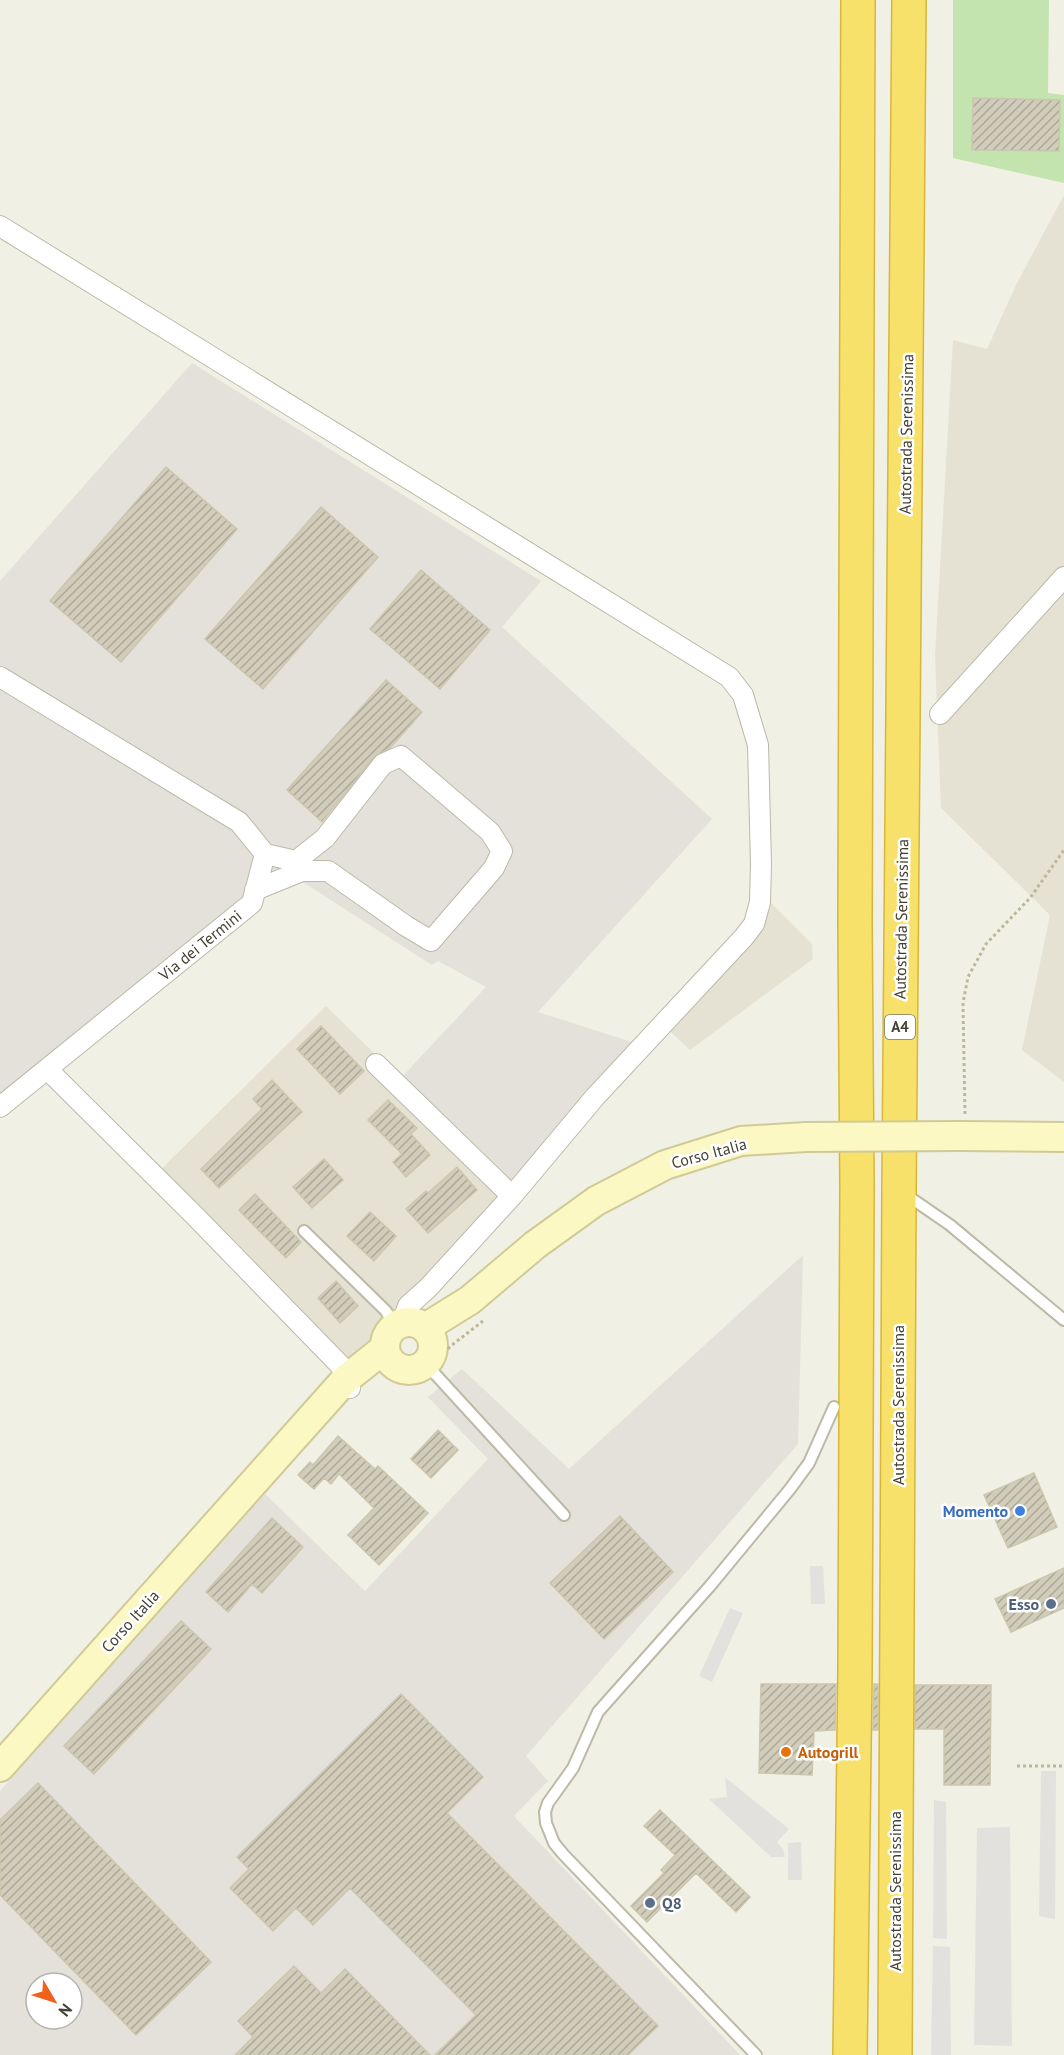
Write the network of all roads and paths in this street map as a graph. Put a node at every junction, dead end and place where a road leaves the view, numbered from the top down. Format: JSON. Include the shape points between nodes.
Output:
{"nodes":[{"id":1,"x":858,"y":0,"type":"edge"},
{"id":2,"x":909,"y":0,"type":"edge"},
{"id":3,"x":0,"y":226,"type":"edge"},
{"id":4,"x":1064,"y":577,"type":"edge"},
{"id":5,"x":0,"y":677,"type":"edge"},
{"id":6,"x":940,"y":714,"type":"dead end"},
{"id":7,"x":1064,"y":850,"type":"edge"},
{"id":8,"x":265,"y":854,"type":"junction"},
{"id":9,"x":255,"y":890,"type":"junction"},
{"id":10,"x":376,"y":1064,"type":"dead end"},
{"id":11,"x":47,"y":1069,"type":"junction"},
{"id":12,"x":0,"y":1107,"type":"edge"},
{"id":13,"x":962,"y":1129,"type":"junction"},
{"id":14,"x":1064,"y":1137,"type":"edge"},
{"id":15,"x":899,"y":1190,"type":"junction"},
{"id":16,"x":512,"y":1196,"type":"junction"},
{"id":17,"x":304,"y":1231,"type":"dead end"},
{"id":18,"x":476,"y":1311,"type":"junction"},
{"id":19,"x":1064,"y":1320,"type":"edge"},
{"id":20,"x":411,"y":1345,"type":"junction"},
{"id":21,"x":348,"y":1385,"type":"junction"},
{"id":22,"x":834,"y":1407,"type":"dead end"},
{"id":23,"x":564,"y":1515,"type":"dead end"},
{"id":24,"x":1017,"y":1766,"type":"dead end"},
{"id":25,"x":1064,"y":1766,"type":"edge"},
{"id":26,"x":0,"y":1767,"type":"edge"},
{"id":27,"x":756,"y":2055,"type":"edge"},
{"id":28,"x":850,"y":2055,"type":"edge"},
{"id":29,"x":895,"y":2055,"type":"edge"}],
"edges":[{"from":1,"to":28,"type":"highway","via":[[858,1187]]},
{"from":2,"to":15,"type":"highway","name":"Autostrada Serenissima","number":"A4"},
{"from":3,"to":16,"type":"street","via":[[729,677],[743,695],[758,745],[761,864],[760,902],[754,924],[595,1097]]},
{"from":4,"to":6,"type":"street"},
{"from":5,"to":8,"type":"street","via":[[239,822]]},
{"from":7,"to":13,"type":"path","via":[[1030,898],[986,944],[968,977],[963,1003]]},
{"from":8,"to":9,"type":"street","name":"Via dei Termini"},
{"from":8,"to":9,"type":"street","via":[[296,861],[325,838],[383,764],[401,756],[490,832],[502,851],[494,868],[431,941],[328,870],[302,871]]},
{"from":9,"to":11,"type":"street","name":"Via dei Termini","via":[[252,903]]},
{"from":10,"to":16,"type":"street"},
{"from":11,"to":12,"type":"street","name":"Via dei Termini"},
{"from":11,"to":21,"type":"street","via":[[341,1366]]},
{"from":13,"to":14,"type":"street","name":"Corso Italia"},
{"from":13,"to":18,"type":"street","name":"Corso Italia","bridge":true,"via":[[741,1142],[665,1165],[596,1201],[535,1245]]},
{"from":15,"to":19,"type":"lane","via":[[950,1225]]},
{"from":15,"to":29,"type":"highway","name":"Autostrada Serenissima","number":"A4"},
{"from":16,"to":20,"type":"street","via":[[408,1306]]},
{"from":17,"to":20,"type":"lane","via":[[386,1311]]},
{"from":18,"to":20,"type":"street","name":"Corso Italia"},
{"from":18,"to":20,"type":"path","via":[[452,1345]]},
{"from":20,"to":21,"type":"street","name":"Corso Italia"},
{"from":20,"to":23,"type":"lane"},
{"from":21,"to":26,"type":"street","name":"Corso Italia","via":[[260,1475]]},
{"from":22,"to":27,"type":"lane","via":[[809,1463],[790,1489],[598,1712],[573,1768],[545,1812],[554,1843],[563,1854]]},
{"from":24,"to":25,"type":"path"}]}
